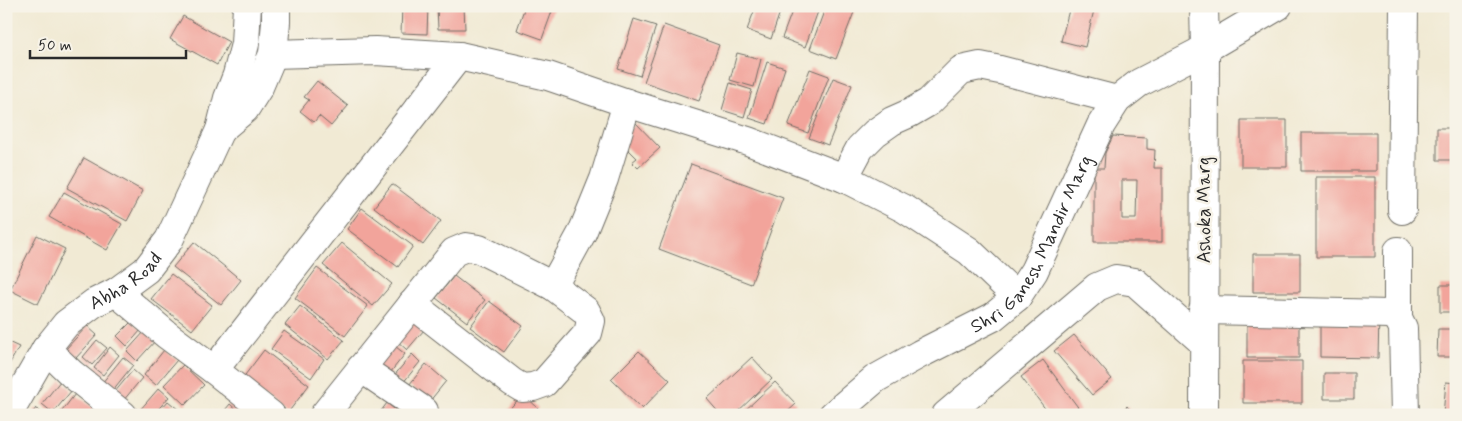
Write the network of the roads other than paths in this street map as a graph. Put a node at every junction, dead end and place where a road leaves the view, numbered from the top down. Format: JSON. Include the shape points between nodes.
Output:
{"nodes":[{"id":1,"x":247,"y":6,"type":"edge"},
{"id":2,"x":276,"y":6,"type":"edge"},
{"id":3,"x":1204,"y":6,"type":"edge"},
{"id":4,"x":1278,"y":6,"type":"edge"},
{"id":5,"x":1404,"y":6,"type":"edge"},
{"id":6,"x":1205,"y":49,"type":"junction"},
{"id":7,"x":273,"y":54,"type":"junction"},
{"id":8,"x":459,"y":56,"type":"junction"},
{"id":9,"x":1117,"y":100,"type":"junction"},
{"id":10,"x":627,"y":103,"type":"junction"},
{"id":11,"x":220,"y":130,"type":"junction"},
{"id":12,"x":844,"y":178,"type":"junction"},
{"id":13,"x":1402,"y":210,"type":"dead end"},
{"id":14,"x":1398,"y":251,"type":"dead end"},
{"id":15,"x":553,"y":286,"type":"junction"},
{"id":16,"x":116,"y":292,"type":"junction"},
{"id":17,"x":1017,"y":298,"type":"junction"},
{"id":18,"x":412,"y":304,"type":"junction"},
{"id":19,"x":1204,"y":310,"type":"junction"},
{"id":20,"x":1398,"y":318,"type":"junction"},
{"id":21,"x":1204,"y":343,"type":"junction"},
{"id":22,"x":46,"y":349,"type":"junction"},
{"id":23,"x":361,"y":368,"type":"junction"},
{"id":24,"x":214,"y":370,"type":"junction"},
{"id":25,"x":424,"y":411,"type":"dead end"},
{"id":26,"x":8,"y":415,"type":"edge"},
{"id":27,"x":123,"y":415,"type":"edge"},
{"id":28,"x":271,"y":415,"type":"edge"},
{"id":29,"x":324,"y":415,"type":"edge"},
{"id":30,"x":833,"y":415,"type":"edge"},
{"id":31,"x":946,"y":415,"type":"edge"},
{"id":32,"x":1204,"y":415,"type":"edge"},
{"id":33,"x":1405,"y":415,"type":"edge"}],
"edges":[{"from":1,"to":11,"type":"street","name":"Abha Road","via":[[245,44]]},
{"from":2,"to":7,"type":"street","name":"Abha Road"},
{"from":3,"to":6,"type":"street","name":"Ashoka Marg"},
{"from":4,"to":6,"type":"street","name":"Shri Ganesh Mandir Marg"},
{"from":5,"to":13,"type":"street"},
{"from":6,"to":9,"type":"street","name":"Shri Ganesh Mandir Marg","via":[[1139,83]]},
{"from":6,"to":19,"type":"street","name":"Ashoka Marg"},
{"from":7,"to":8,"type":"street","via":[[375,51]]},
{"from":7,"to":11,"type":"street","name":"Abha Road","via":[[245,109]]},
{"from":8,"to":10,"type":"street","via":[[548,76]]},
{"from":8,"to":24,"type":"street"},
{"from":9,"to":12,"type":"street","via":[[980,66],[961,70],[929,102],[874,133],[860,148]]},
{"from":9,"to":17,"type":"street","name":"Shri Ganesh Mandir Marg","via":[[1101,125],[1034,271]]},
{"from":10,"to":12,"type":"street","via":[[748,141]]},
{"from":10,"to":15,"type":"street","via":[[582,233]]},
{"from":11,"to":16,"type":"street","name":"Abha Road","via":[[169,240],[146,270]]},
{"from":12,"to":17,"type":"street","via":[[906,209],[969,251]]},
{"from":14,"to":20,"type":"street"},
{"from":15,"to":18,"type":"street","via":[[479,249],[466,247],[454,252]]},
{"from":15,"to":18,"type":"street","via":[[586,311],[591,321],[588,333],[575,348],[544,383],[533,387],[522,388],[512,382]]},
{"from":16,"to":22,"type":"street","name":"Abha Road","via":[[94,303],[66,324]]},
{"from":16,"to":24,"type":"street"},
{"from":17,"to":30,"type":"street","name":"Shri Ganesh Mandir Marg","via":[[994,317],[875,379]]},
{"from":18,"to":23,"type":"street"},
{"from":19,"to":20,"type":"street","via":[[1390,314]]},
{"from":19,"to":21,"type":"street","name":"Ashoka Marg"},
{"from":20,"to":33,"type":"street","via":[[1403,328]]},
{"from":21,"to":31,"type":"street","via":[[1135,282],[1116,279],[1097,287]]},
{"from":21,"to":32,"type":"street","name":"Ashoka Marg"},
{"from":22,"to":26,"type":"street","name":"Abha Road"},
{"from":22,"to":27,"type":"street"},
{"from":23,"to":25,"type":"street"},
{"from":23,"to":29,"type":"street"},
{"from":24,"to":28,"type":"street"}]}
